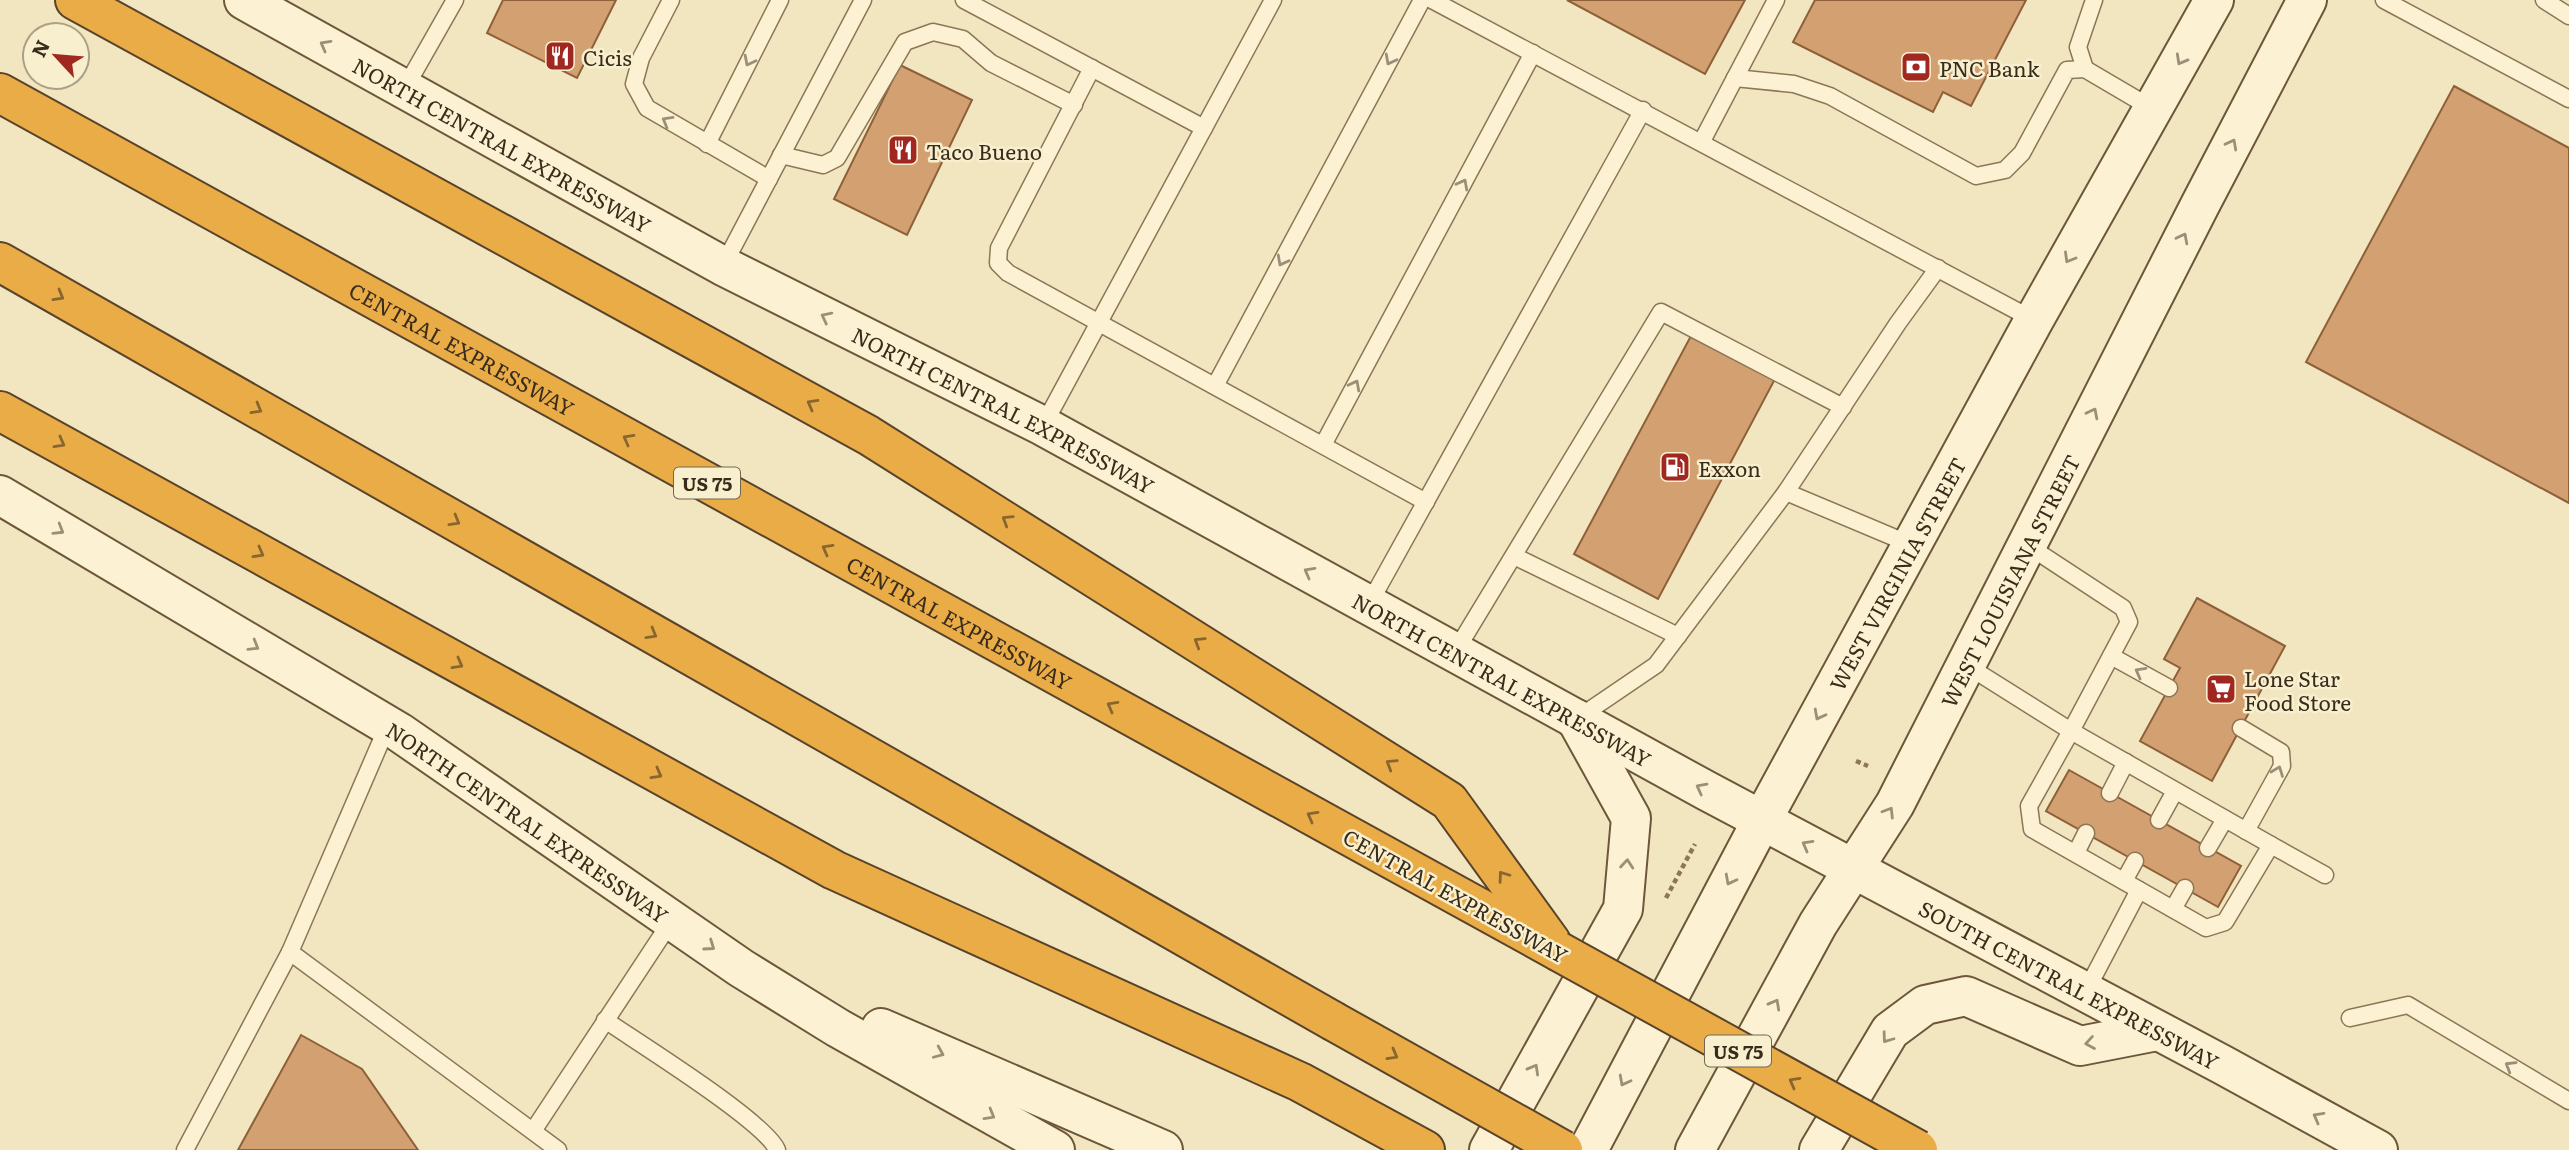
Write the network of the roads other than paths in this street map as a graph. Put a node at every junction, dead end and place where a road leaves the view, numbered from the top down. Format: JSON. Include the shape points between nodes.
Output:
{"nodes":[{"id":1,"x":75,"y":0,"type":"edge"},
{"id":2,"x":244,"y":0,"type":"edge"},
{"id":3,"x":455,"y":0,"type":"edge"},
{"id":4,"x":671,"y":0,"type":"edge"},
{"id":5,"x":780,"y":0,"type":"edge"},
{"id":6,"x":863,"y":0,"type":"edge"},
{"id":7,"x":964,"y":0,"type":"edge"},
{"id":8,"x":1273,"y":0,"type":"edge"},
{"id":9,"x":1422,"y":0,"type":"edge"},
{"id":10,"x":1432,"y":0,"type":"edge"},
{"id":11,"x":1776,"y":0,"type":"edge"},
{"id":12,"x":2094,"y":0,"type":"edge"},
{"id":13,"x":2214,"y":0,"type":"edge"},
{"id":14,"x":2307,"y":0,"type":"edge"},
{"id":15,"x":2384,"y":0,"type":"edge"},
{"id":16,"x":2544,"y":0,"type":"edge"},
{"id":17,"x":2569,"y":16,"type":"edge"},
{"id":18,"x":1533,"y":53,"type":"junction"},
{"id":19,"x":1092,"y":68,"type":"junction"},
{"id":20,"x":2085,"y":69,"type":"junction"},
{"id":21,"x":1735,"y":78,"type":"junction"},
{"id":22,"x":405,"y":88,"type":"junction"},
{"id":23,"x":0,"y":93,"type":"edge"},
{"id":24,"x":2569,"y":99,"type":"edge"},
{"id":25,"x":1074,"y":105,"type":"junction"},
{"id":26,"x":2154,"y":109,"type":"junction"},
{"id":27,"x":1643,"y":110,"type":"junction"},
{"id":28,"x":1204,"y":128,"type":"junction"},
{"id":29,"x":1702,"y":141,"type":"junction"},
{"id":30,"x":707,"y":144,"type":"junction"},
{"id":31,"x":781,"y":155,"type":"junction"},
{"id":32,"x":769,"y":179,"type":"junction"},
{"id":33,"x":0,"y":262,"type":"edge"},
{"id":34,"x":723,"y":266,"type":"junction"},
{"id":35,"x":1938,"y":268,"type":"junction"},
{"id":36,"x":2034,"y":320,"type":"junction"},
{"id":37,"x":1099,"y":322,"type":"junction"},
{"id":38,"x":1215,"y":386,"type":"junction"},
{"id":39,"x":1843,"y":407,"type":"junction"},
{"id":40,"x":0,"y":411,"type":"edge"},
{"id":41,"x":1043,"y":426,"type":"junction"},
{"id":42,"x":1323,"y":445,"type":"junction"},
{"id":43,"x":1786,"y":492,"type":"junction"},
{"id":44,"x":0,"y":495,"type":"edge"},
{"id":45,"x":1426,"y":502,"type":"junction"},
{"id":46,"x":1912,"y":545,"type":"junction"},
{"id":47,"x":2026,"y":545,"type":"junction"},
{"id":48,"x":1514,"y":556,"type":"junction"},
{"id":49,"x":1369,"y":604,"type":"junction"},
{"id":50,"x":1678,"y":636,"type":"junction"},
{"id":51,"x":1455,"y":652,"type":"junction"},
{"id":52,"x":2111,"y":656,"type":"junction"},
{"id":53,"x":1966,"y":665,"type":"junction"},
{"id":54,"x":2169,"y":688,"type":"dead end"},
{"id":55,"x":1576,"y":719,"type":"junction"},
{"id":56,"x":388,"y":725,"type":"junction"},
{"id":57,"x":2241,"y":728,"type":"dead end"},
{"id":58,"x":2071,"y":731,"type":"junction"},
{"id":59,"x":2126,"y":762,"type":"junction"},
{"id":60,"x":2175,"y":791,"type":"junction"},
{"id":61,"x":2110,"y":793,"type":"dead end"},
{"id":62,"x":2225,"y":819,"type":"junction"},
{"id":63,"x":1762,"y":820,"type":"junction"},
{"id":64,"x":2159,"y":820,"type":"dead end"},
{"id":65,"x":2246,"y":831,"type":"junction"},
{"id":66,"x":2086,"y":833,"type":"dead end"},
{"id":67,"x":2271,"y":845,"type":"junction"},
{"id":68,"x":2208,"y":848,"type":"dead end"},
{"id":69,"x":2076,"y":853,"type":"junction"},
{"id":70,"x":2135,"y":861,"type":"dead end"},
{"id":71,"x":1853,"y":870,"type":"junction"},
{"id":72,"x":2325,"y":875,"type":"dead end"},
{"id":73,"x":2123,"y":881,"type":"junction"},
{"id":74,"x":2185,"y":888,"type":"dead end"},
{"id":75,"x":2139,"y":890,"type":"junction"},
{"id":76,"x":2173,"y":909,"type":"junction"},
{"id":77,"x":672,"y":920,"type":"junction"},
{"id":78,"x":1558,"y":951,"type":"junction"},
{"id":79,"x":290,"y":952,"type":"junction"},
{"id":80,"x":741,"y":968,"type":"junction"},
{"id":81,"x":2085,"y":993,"type":"junction"},
{"id":82,"x":2350,"y":1018,"type":"dead end"},
{"id":83,"x":605,"y":1020,"type":"junction"},
{"id":84,"x":2157,"y":1031,"type":"junction"},
{"id":85,"x":2569,"y":1101,"type":"edge"},
{"id":86,"x":533,"y":1131,"type":"junction"},
{"id":87,"x":185,"y":1150,"type":"edge"},
{"id":88,"x":558,"y":1150,"type":"edge"},
{"id":89,"x":777,"y":1150,"type":"edge"},
{"id":90,"x":1055,"y":1150,"type":"edge"},
{"id":91,"x":1163,"y":1150,"type":"edge"},
{"id":92,"x":1425,"y":1150,"type":"edge"},
{"id":93,"x":1489,"y":1150,"type":"edge"},
{"id":94,"x":1563,"y":1150,"type":"edge"},
{"id":95,"x":1588,"y":1150,"type":"edge"},
{"id":96,"x":1695,"y":1150,"type":"edge"},
{"id":97,"x":1819,"y":1150,"type":"edge"},
{"id":98,"x":1919,"y":1150,"type":"edge"},
{"id":99,"x":2378,"y":1150,"type":"edge"}],
"edges":[{"from":78,"to":1,"type":"highway","one_way":true,"via":[[1449,800],[868,435]]},
{"from":22,"to":2,"type":"main road","name":"NORTH CENTRAL EXPRESSWAY","one_way":true},
{"from":3,"to":22,"type":"lane"},
{"from":30,"to":4,"type":"lane","one_way":true,"via":[[647,108],[634,84],[641,58]]},
{"from":5,"to":30,"type":"lane","one_way":true},
{"from":6,"to":31,"type":"lane"},
{"from":7,"to":19,"type":"lane"},
{"from":8,"to":28,"type":"lane"},
{"from":9,"to":38,"type":"lane","one_way":true},
{"from":10,"to":18,"type":"lane"},
{"from":11,"to":21,"type":"lane"},
{"from":12,"to":20,"type":"lane","via":[[2078,47]]},
{"from":13,"to":26,"type":"main road","name":"WEST VIRGINIA STREET","one_way":true},
{"from":47,"to":14,"type":"main road","name":"WEST LOUISIANA STREET","one_way":true},
{"from":15,"to":24,"type":"lane"},
{"from":16,"to":17,"type":"lane"},
{"from":18,"to":27,"type":"lane"},
{"from":42,"to":18,"type":"lane","one_way":true},
{"from":19,"to":25,"type":"lane"},
{"from":19,"to":28,"type":"lane"},
{"from":20,"to":21,"type":"lane","via":[[2067,70],[2021,153],[2005,170],[1976,176],[1830,96],[1794,85]]},
{"from":20,"to":26,"type":"lane"},
{"from":21,"to":29,"type":"lane"},
{"from":22,"to":34,"type":"main road","name":"NORTH CENTRAL EXPRESSWAY"},
{"from":78,"to":23,"type":"highway","name":"CENTRAL EXPRESSWAY","number":"US 75","one_way":true},
{"from":25,"to":31,"type":"lane","via":[[991,64],[963,39],[933,32],[905,42],[837,158],[823,165]]},
{"from":25,"to":37,"type":"lane","via":[[999,248],[998,263],[1008,273]]},
{"from":26,"to":36,"type":"main road","name":"WEST VIRGINIA STREET","one_way":true},
{"from":27,"to":29,"type":"lane"},
{"from":27,"to":45,"type":"lane"},
{"from":28,"to":37,"type":"lane"},
{"from":29,"to":35,"type":"lane"},
{"from":30,"to":32,"type":"lane"},
{"from":31,"to":32,"type":"lane"},
{"from":32,"to":34,"type":"lane"},
{"from":33,"to":94,"type":"highway","one_way":true,"bridge":true},
{"from":41,"to":34,"type":"main road","name":"NORTH CENTRAL EXPRESSWAY","one_way":true},
{"from":35,"to":36,"type":"lane"},
{"from":35,"to":39,"type":"lane"},
{"from":36,"to":46,"type":"main road","name":"WEST VIRGINIA STREET"},
{"from":37,"to":38,"type":"lane"},
{"from":37,"to":41,"type":"lane"},
{"from":38,"to":42,"type":"lane"},
{"from":39,"to":43,"type":"lane"},
{"from":39,"to":48,"type":"lane","via":[[1661,313]]},
{"from":40,"to":92,"type":"highway","one_way":true,"via":[[834,870],[1300,1082]]},
{"from":49,"to":41,"type":"main road","name":"NORTH CENTRAL EXPRESSWAY","one_way":true},
{"from":42,"to":45,"type":"lane"},
{"from":43,"to":46,"type":"lane"},
{"from":43,"to":50,"type":"lane"},
{"from":44,"to":56,"type":"main road","name":"NORTH CENTRAL EXPRESSWAY","one_way":true},
{"from":45,"to":49,"type":"lane"},
{"from":46,"to":63,"type":"main road","name":"WEST VIRGINIA STREET","one_way":true},
{"from":47,"to":52,"type":"lane","via":[[2123,608],[2129,622]]},
{"from":47,"to":53,"type":"main road","name":"WEST LOUISIANA STREET"},
{"from":48,"to":50,"type":"lane"},
{"from":48,"to":51,"type":"lane"},
{"from":49,"to":51,"type":"main road","name":"NORTH CENTRAL EXPRESSWAY"},
{"from":50,"to":55,"type":"lane","via":[[1656,665]]},
{"from":51,"to":55,"type":"main road","name":"NORTH CENTRAL EXPRESSWAY"},
{"from":54,"to":52,"type":"lane","one_way":true},
{"from":52,"to":58,"type":"lane"},
{"from":53,"to":58,"type":"lane"},
{"from":71,"to":53,"type":"main road","name":"WEST LOUISIANA STREET","one_way":true,"via":[[1895,804]]},
{"from":63,"to":55,"type":"main road","name":"NORTH CENTRAL EXPRESSWAY","one_way":true},
{"from":93,"to":55,"type":"main road","one_way":true,"via":[[1623,909],[1631,818]]},
{"from":56,"to":77,"type":"main road","name":"NORTH CENTRAL EXPRESSWAY"},
{"from":56,"to":79,"type":"lane"},
{"from":65,"to":57,"type":"lane","one_way":true,"via":[[2283,766],[2281,752]]},
{"from":58,"to":59,"type":"lane"},
{"from":58,"to":69,"type":"lane","via":[[2029,806],[2032,829]]},
{"from":59,"to":60,"type":"lane"},
{"from":59,"to":61,"type":"lane"},
{"from":60,"to":62,"type":"lane"},
{"from":60,"to":64,"type":"lane"},
{"from":62,"to":65,"type":"lane"},
{"from":62,"to":68,"type":"lane"},
{"from":71,"to":63,"type":"main road","name":"SOUTH CENTRAL EXPRESSWAY","one_way":true},
{"from":63,"to":95,"type":"main road","name":"WEST VIRGINIA STREET","one_way":true},
{"from":65,"to":67,"type":"lane"},
{"from":66,"to":69,"type":"lane"},
{"from":67,"to":72,"type":"lane"},
{"from":67,"to":76,"type":"lane","via":[[2225,922],[2206,928]]},
{"from":69,"to":73,"type":"lane"},
{"from":70,"to":73,"type":"lane"},
{"from":71,"to":81,"type":"main road","name":"SOUTH CENTRAL EXPRESSWAY"},
{"from":96,"to":71,"type":"main road","name":"WEST LOUISIANA STREET","one_way":true,"via":[[1818,924]]},
{"from":73,"to":75,"type":"lane"},
{"from":74,"to":76,"type":"lane"},
{"from":75,"to":76,"type":"lane"},
{"from":75,"to":81,"type":"lane"},
{"from":77,"to":80,"type":"main road","name":"NORTH CENTRAL EXPRESSWAY","one_way":true},
{"from":77,"to":83,"type":"lane"},
{"from":98,"to":78,"type":"highway","name":"CENTRAL EXPRESSWAY","number":"US 75","one_way":true,"bridge":true},
{"from":79,"to":86,"type":"lane"},
{"from":79,"to":87,"type":"lane"},
{"from":80,"to":90,"type":"main road","name":"NORTH CENTRAL EXPRESSWAY","one_way":true},
{"from":80,"to":91,"type":"main road","one_way":true},
{"from":81,"to":84,"type":"main road","name":"SOUTH CENTRAL EXPRESSWAY"},
{"from":85,"to":82,"type":"lane","one_way":true,"via":[[2408,1005]]},
{"from":83,"to":86,"type":"lane"},
{"from":83,"to":89,"type":"lane","via":[[750,1119]]},
{"from":84,"to":97,"type":"main road","one_way":true,"via":[[2080,1046],[1966,996],[1926,1005],[1890,1031]]},
{"from":99,"to":84,"type":"main road","name":"SOUTH CENTRAL EXPRESSWAY","one_way":true},
{"from":86,"to":88,"type":"lane"}]}
